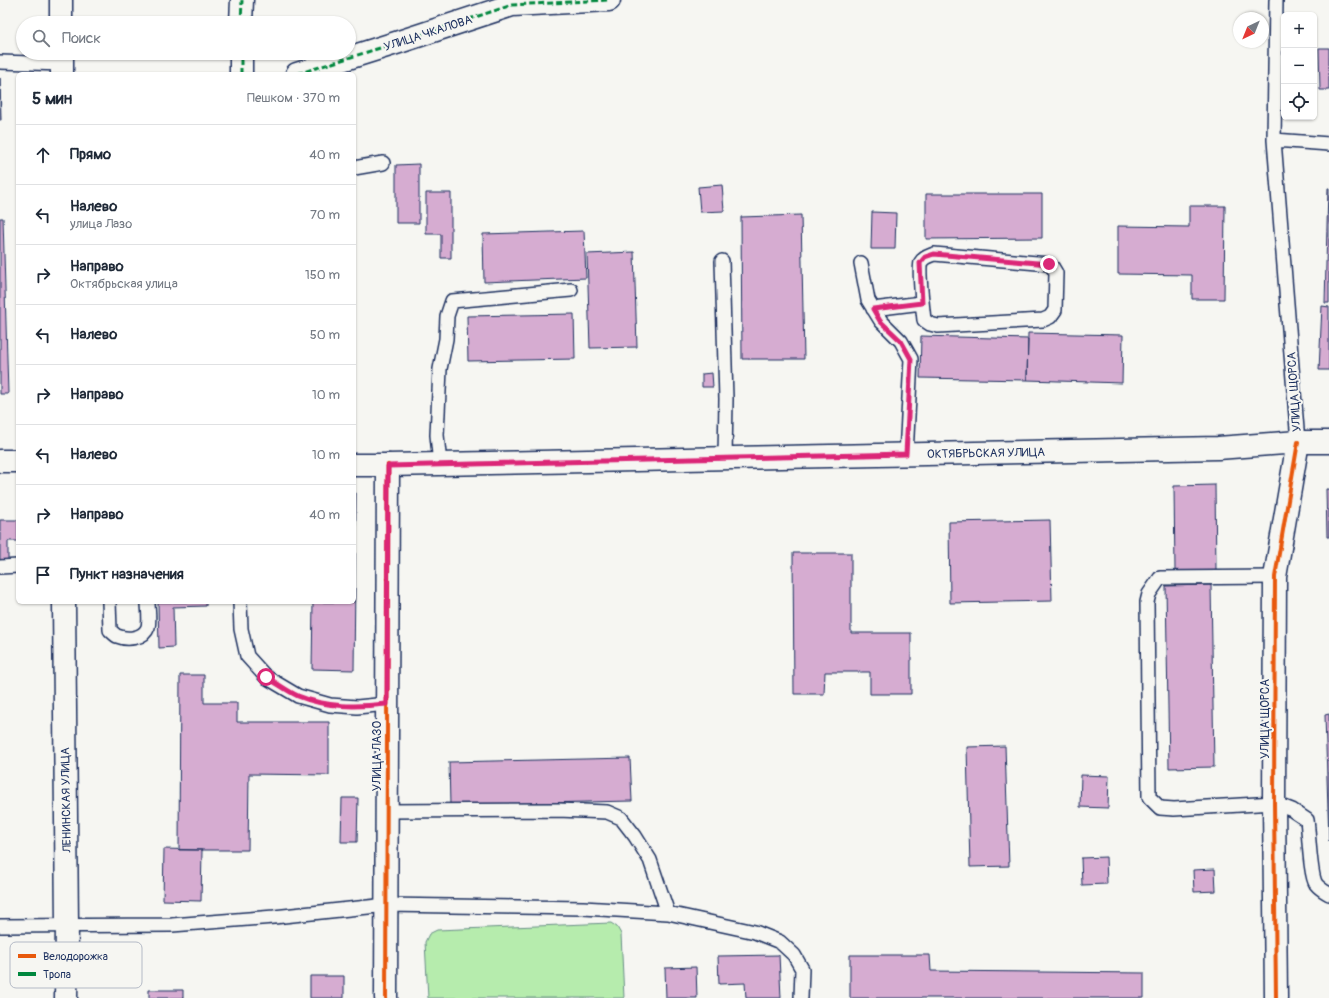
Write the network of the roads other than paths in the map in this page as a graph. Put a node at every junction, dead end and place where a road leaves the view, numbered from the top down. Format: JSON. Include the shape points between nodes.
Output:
{"nodes":[{"id":1,"x":61,"y":0,"type":"edge"},
{"id":2,"x":242,"y":0,"type":"edge"},
{"id":3,"x":609,"y":0,"type":"edge"},
{"id":4,"x":1276,"y":0,"type":"edge"},
{"id":5,"x":62,"y":16,"type":"edge"},
{"id":6,"x":241,"y":16,"type":"edge"},
{"id":7,"x":356,"y":56,"type":"edge"},
{"id":8,"x":241,"y":60,"type":"edge"},
{"id":9,"x":343,"y":60,"type":"edge"},
{"id":10,"x":0,"y":62,"type":"edge"},
{"id":11,"x":62,"y":64,"type":"edge"},
{"id":12,"x":241,"y":72,"type":"edge"},
{"id":13,"x":304,"y":72,"type":"edge"},
{"id":14,"x":1274,"y":140,"type":"junction"},
{"id":15,"x":1329,"y":144,"type":"edge"},
{"id":16,"x":383,"y":163,"type":"dead end"},
{"id":17,"x":356,"y":168,"type":"edge"},
{"id":18,"x":722,"y":261,"type":"dead end"},
{"id":19,"x":861,"y":263,"type":"dead end"},
{"id":20,"x":571,"y":290,"type":"dead end"},
{"id":21,"x":922,"y":303,"type":"junction"},
{"id":22,"x":873,"y":309,"type":"junction"},
{"id":23,"x":1298,"y":442,"type":"junction"},
{"id":24,"x":1329,"y":442,"type":"edge"},
{"id":25,"x":906,"y":454,"type":"junction"},
{"id":26,"x":725,"y":458,"type":"junction"},
{"id":27,"x":0,"y":461,"type":"edge"},
{"id":28,"x":16,"y":461,"type":"edge"},
{"id":29,"x":440,"y":464,"type":"junction"},
{"id":30,"x":356,"y":465,"type":"edge"},
{"id":31,"x":388,"y":466,"type":"junction"},
{"id":32,"x":16,"y":566,"type":"edge"},
{"id":33,"x":0,"y":567,"type":"edge"},
{"id":34,"x":1275,"y":577,"type":"junction"},
{"id":35,"x":64,"y":604,"type":"edge"},
{"id":36,"x":109,"y":604,"type":"edge"},
{"id":37,"x":148,"y":604,"type":"edge"},
{"id":38,"x":240,"y":604,"type":"edge"},
{"id":39,"x":387,"y":704,"type":"junction"},
{"id":40,"x":1274,"y":803,"type":"junction"},
{"id":41,"x":387,"y":811,"type":"junction"},
{"id":42,"x":1329,"y":894,"type":"edge"},
{"id":43,"x":387,"y":905,"type":"junction"},
{"id":44,"x":668,"y":913,"type":"junction"},
{"id":45,"x":0,"y":926,"type":"edge"},
{"id":46,"x":67,"y":926,"type":"junction"},
{"id":47,"x":67,"y":942,"type":"edge"},
{"id":48,"x":66,"y":988,"type":"edge"},
{"id":49,"x":66,"y":998,"type":"edge"},
{"id":50,"x":386,"y":998,"type":"edge"},
{"id":51,"x":801,"y":998,"type":"edge"},
{"id":52,"x":1276,"y":998,"type":"edge"}],
"edges":[{"from":1,"to":5,"type":"street"},
{"from":2,"to":6,"type":"street"},
{"from":3,"to":7,"type":"street","name":"УЛИЦА ЧКАЛОВА","via":[[512,5]]},
{"from":4,"to":14,"type":"lane","name":"УЛИЦА ЩОРСА"},
{"from":8,"to":12,"type":"street"},
{"from":9,"to":13,"type":"street","name":"УЛИЦА ЧКАЛОВА"},
{"from":10,"to":11,"type":"lane"},
{"from":14,"to":15,"type":"lane"},
{"from":14,"to":23,"type":"lane","name":"УЛИЦА ЩОРСА"},
{"from":16,"to":17,"type":"lane"},
{"from":18,"to":26,"type":"lane"},
{"from":19,"to":22,"type":"lane","via":[[868,300]]},
{"from":20,"to":29,"type":"lane","via":[[452,301],[447,316],[446,339],[440,369],[437,435]]},
{"from":21,"to":21,"type":"lane","via":[[924,320],[938,326],[1043,320],[1050,317],[1055,310],[1056,273],[1049,264],[934,254],[925,257],[920,263]]},
{"from":21,"to":22,"type":"lane"},
{"from":22,"to":25,"type":"lane","via":[[880,321],[901,341],[911,359]]},
{"from":23,"to":24,"type":"street","name":"ОКТЯБРЬСКАЯ УЛИЦА"},
{"from":23,"to":25,"type":"street","name":"ОКТЯБРЬСКАЯ УЛИЦА","via":[[1218,448]]},
{"from":23,"to":34,"type":"street","name":"УЛИЦА ЩОРСА"},
{"from":25,"to":26,"type":"street","name":"ОКТЯБРЬСКАЯ УЛИЦА"},
{"from":26,"to":29,"type":"street","name":"ОКТЯБРЬСКАЯ УЛИЦА"},
{"from":27,"to":28,"type":"street"},
{"from":29,"to":31,"type":"street","name":"ОКТЯБРЬСКАЯ УЛИЦА"},
{"from":30,"to":31,"type":"street","name":"ОКТЯБРЬСКАЯ УЛИЦА"},
{"from":31,"to":39,"type":"street","name":"УЛИЦА ЛАЗО"},
{"from":32,"to":33,"type":"lane"},
{"from":34,"to":40,"type":"street","name":"УЛИЦА ЩОРСА"},
{"from":34,"to":40,"type":"lane","via":[[1160,578],[1149,594],[1147,602],[1149,797],[1160,808],[1174,809]]},
{"from":35,"to":46,"type":"street","name":"ЛЕНИНСКАЯ УЛИЦА"},
{"from":36,"to":37,"type":"lane","via":[[110,630],[116,636],[126,638],[137,637],[148,627]]},
{"from":38,"to":39,"type":"lane","via":[[241,629],[247,656],[266,677],[298,696],[330,705],[358,707]]},
{"from":39,"to":41,"type":"street","name":"УЛИЦА ЛАЗО"},
{"from":40,"to":42,"type":"lane","via":[[1292,810],[1307,820],[1313,874],[1316,883]]},
{"from":40,"to":52,"type":"street","name":"УЛИЦА ЩОРСА"},
{"from":41,"to":43,"type":"street","name":"УЛИЦА ЛАЗО"},
{"from":41,"to":44,"type":"lane","via":[[607,812],[621,818],[650,860]]},
{"from":43,"to":44,"type":"lane","via":[[583,908]]},
{"from":43,"to":46,"type":"lane","via":[[172,925]]},
{"from":43,"to":50,"type":"street","name":"УЛИЦА ЛАЗО"},
{"from":44,"to":51,"type":"lane","via":[[755,932],[780,942],[794,955],[802,969]]},
{"from":45,"to":46,"type":"lane"},
{"from":46,"to":47,"type":"street","name":"ЛЕНИНСКАЯ УЛИЦА"},
{"from":48,"to":49,"type":"street","name":"ЛЕНИНСКАЯ УЛИЦА"}]}
